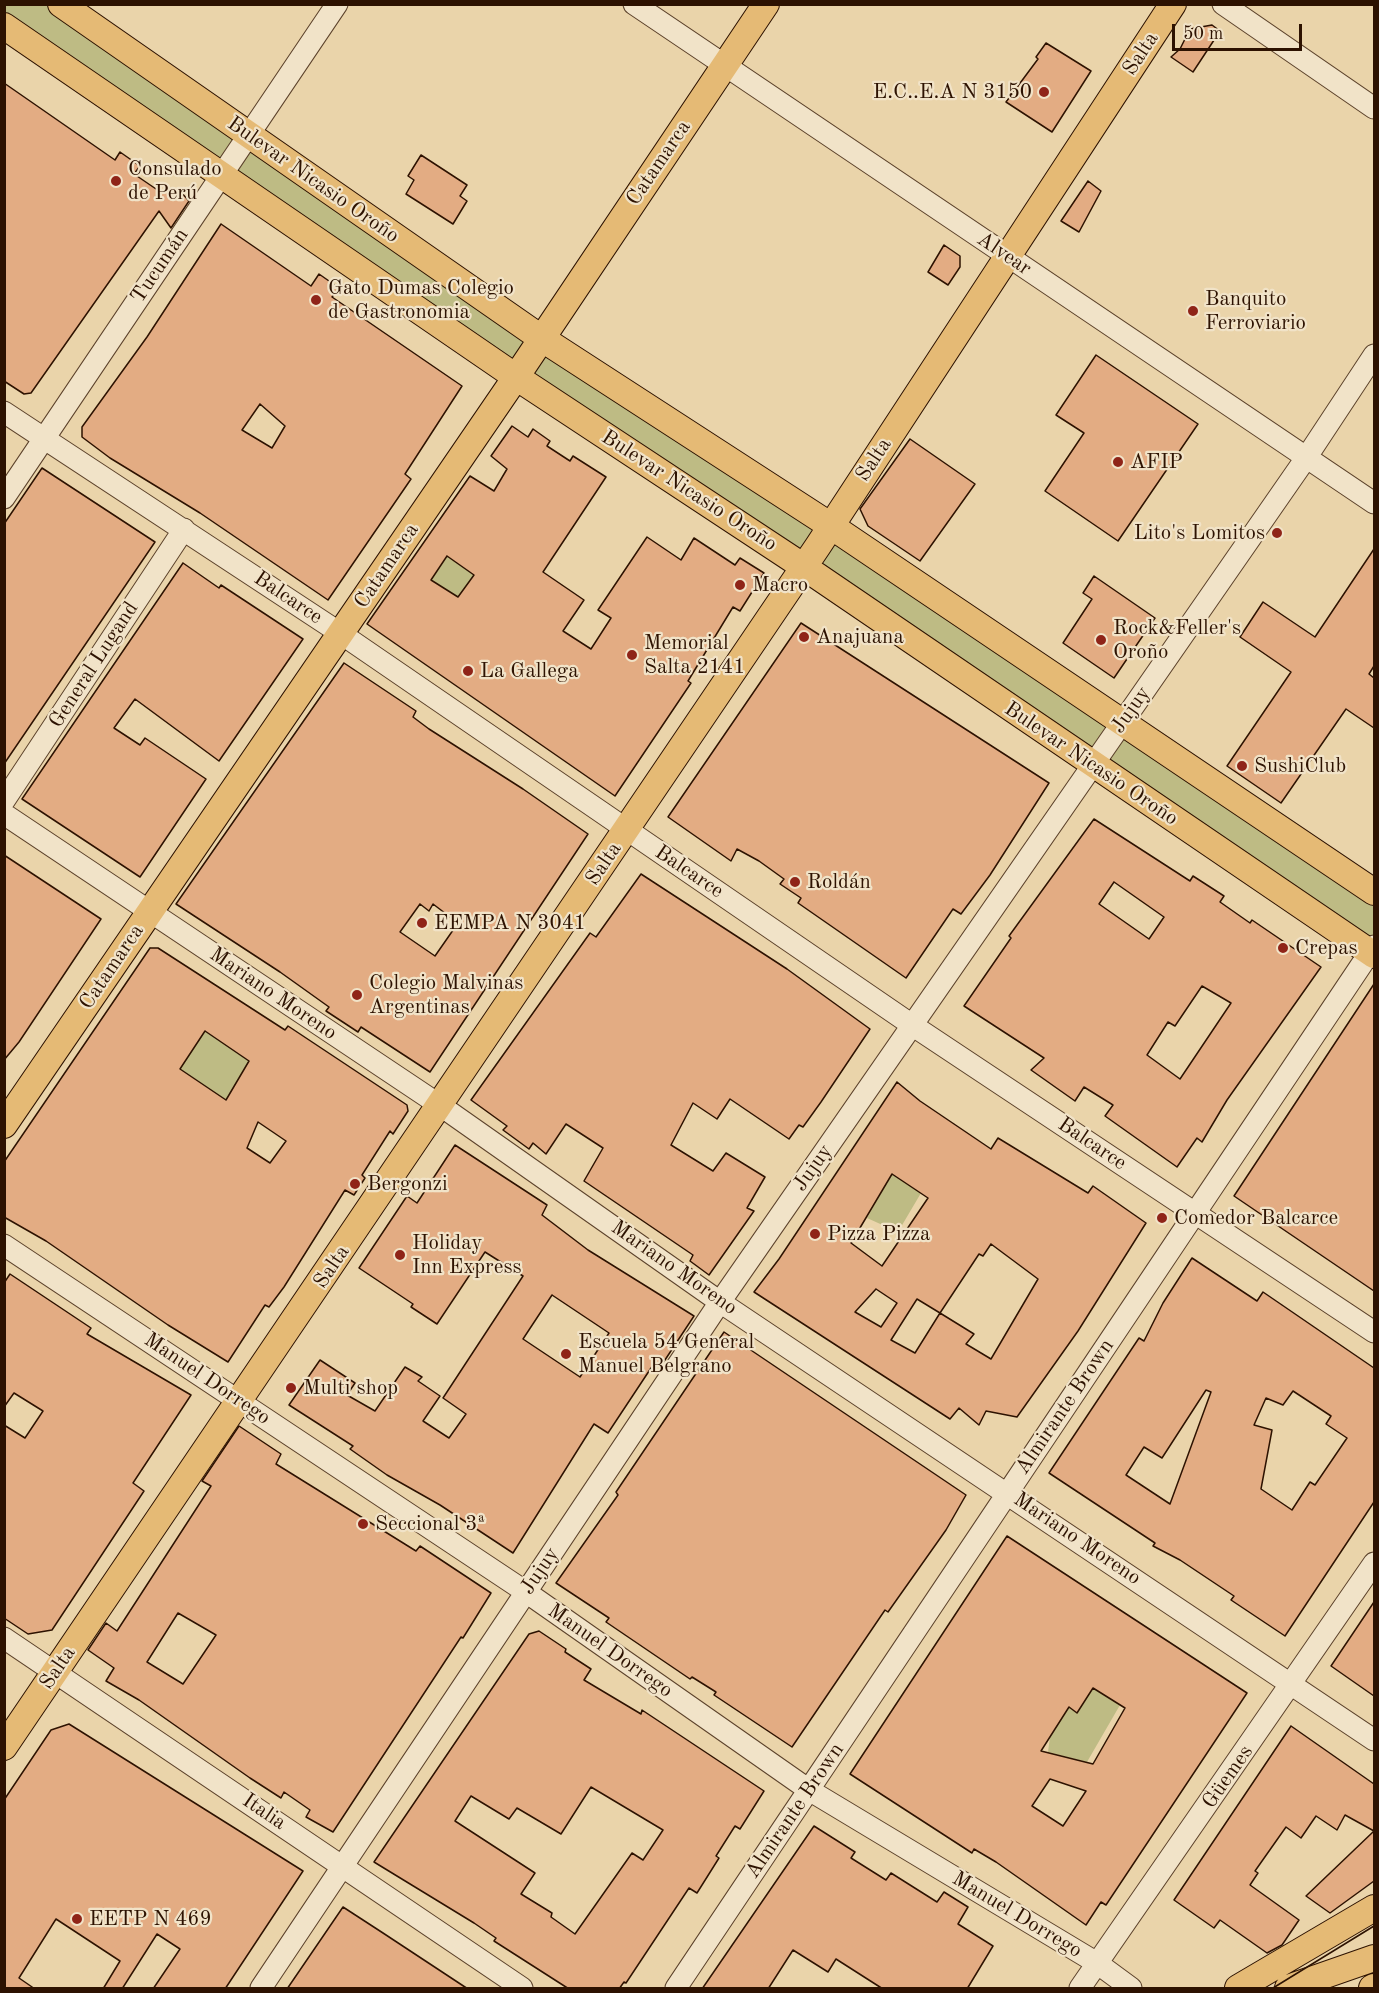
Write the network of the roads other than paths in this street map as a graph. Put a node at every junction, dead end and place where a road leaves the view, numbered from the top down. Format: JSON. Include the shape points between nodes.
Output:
{"nodes":[{"id":1,"x":61,"y":4,"type":"edge"},
{"id":2,"x":337,"y":4,"type":"edge"},
{"id":3,"x":634,"y":4,"type":"edge"},
{"id":4,"x":766,"y":4,"type":"edge"},
{"id":5,"x":1173,"y":4,"type":"edge"},
{"id":6,"x":1223,"y":4,"type":"edge"},
{"id":7,"x":4,"y":26,"type":"edge"},
{"id":8,"x":725,"y":66,"type":"junction"},
{"id":9,"x":1374,"y":108,"type":"edge"},
{"id":10,"x":249,"y":136,"type":"junction"},
{"id":11,"x":221,"y":175,"type":"junction"},
{"id":12,"x":1008,"y":257,"type":"junction"},
{"id":13,"x":541,"y":338,"type":"junction"},
{"id":14,"x":1374,"y":355,"type":"edge"},
{"id":15,"x":516,"y":376,"type":"junction"},
{"id":16,"x":4,"y":412,"type":"edge"},
{"id":17,"x":44,"y":439,"type":"junction"},
{"id":18,"x":1306,"y":458,"type":"junction"},
{"id":19,"x":4,"y":498,"type":"edge"},
{"id":20,"x":1374,"y":503,"type":"edge"},
{"id":21,"x":831,"y":526,"type":"junction"},
{"id":22,"x":184,"y":529,"type":"junction"},
{"id":23,"x":804,"y":567,"type":"junction"},
{"id":24,"x":340,"y":633,"type":"junction"},
{"id":25,"x":1122,"y":722,"type":"junction"},
{"id":26,"x":1092,"y":765,"type":"junction"},
{"id":27,"x":4,"y":801,"type":"edge"},
{"id":28,"x":4,"y":814,"type":"edge"},
{"id":29,"x":627,"y":830,"type":"junction"},
{"id":30,"x":1374,"y":892,"type":"edge"},
{"id":31,"x":150,"y":912,"type":"junction"},
{"id":32,"x":1373,"y":951,"type":"edge"},
{"id":33,"x":912,"y":1025,"type":"junction"},
{"id":34,"x":441,"y":1106,"type":"junction"},
{"id":35,"x":4,"y":1125,"type":"edge"},
{"id":36,"x":1196,"y":1213,"type":"junction"},
{"id":37,"x":4,"y":1245,"type":"edge"},
{"id":38,"x":720,"y":1302,"type":"junction"},
{"id":39,"x":1374,"y":1332,"type":"edge"},
{"id":40,"x":240,"y":1401,"type":"junction"},
{"id":41,"x":1008,"y":1493,"type":"junction"},
{"id":42,"x":1374,"y":1563,"type":"edge"},
{"id":43,"x":526,"y":1592,"type":"junction"},
{"id":44,"x":4,"y":1638,"type":"edge"},
{"id":45,"x":56,"y":1672,"type":"junction"},
{"id":46,"x":1293,"y":1685,"type":"junction"},
{"id":47,"x":1374,"y":1740,"type":"edge"},
{"id":48,"x":4,"y":1747,"type":"edge"},
{"id":49,"x":809,"y":1790,"type":"junction"},
{"id":50,"x":343,"y":1866,"type":"junction"},
{"id":51,"x":1374,"y":1908,"type":"edge"},
{"id":52,"x":1374,"y":1958,"type":"edge"},
{"id":53,"x":1097,"y":1963,"type":"junction"},
{"id":54,"x":261,"y":1989,"type":"edge"},
{"id":55,"x":522,"y":1989,"type":"edge"},
{"id":56,"x":676,"y":1989,"type":"edge"},
{"id":57,"x":1080,"y":1989,"type":"edge"},
{"id":58,"x":1131,"y":1989,"type":"edge"},
{"id":59,"x":1238,"y":1989,"type":"edge"},
{"id":60,"x":1288,"y":1989,"type":"edge"}],
"edges":[{"from":1,"to":10,"type":"main road","name":"Bulevar Nicasio Oroño"},
{"from":2,"to":10,"type":"street","name":"Tucumán"},
{"from":3,"to":8,"type":"street","name":"Alvear"},
{"from":4,"to":8,"type":"main road","name":"Catamarca"},
{"from":5,"to":12,"type":"main road","name":"Salta"},
{"from":6,"to":9,"type":"street"},
{"from":7,"to":11,"type":"main road","name":"Bulevar Nicasio Oroño"},
{"from":8,"to":12,"type":"street","name":"Alvear"},
{"from":8,"to":13,"type":"main road","name":"Catamarca"},
{"from":10,"to":11,"type":"street","name":"Tucumán"},
{"from":10,"to":13,"type":"main road","name":"Bulevar Nicasio Oroño"},
{"from":11,"to":15,"type":"main road","name":"Bulevar Nicasio Oroño"},
{"from":11,"to":17,"type":"street","name":"Tucumán"},
{"from":12,"to":18,"type":"street","name":"Alvear"},
{"from":12,"to":21,"type":"main road","name":"Salta"},
{"from":13,"to":15,"type":"main road","name":"Catamarca"},
{"from":13,"to":21,"type":"main road","name":"Bulevar Nicasio Oroño"},
{"from":14,"to":18,"type":"street","name":"Jujuy"},
{"from":15,"to":23,"type":"main road","name":"Bulevar Nicasio Oroño"},
{"from":15,"to":24,"type":"main road","name":"Catamarca"},
{"from":16,"to":17,"type":"street","name":"Balcarce"},
{"from":17,"to":19,"type":"street","name":"Tucumán"},
{"from":17,"to":22,"type":"street","name":"Balcarce"},
{"from":18,"to":20,"type":"street","name":"Alvear"},
{"from":18,"to":25,"type":"street","name":"Jujuy"},
{"from":21,"to":23,"type":"main road","name":"Salta"},
{"from":21,"to":25,"type":"main road","name":"Bulevar Nicasio Oroño"},
{"from":22,"to":24,"type":"street","name":"Balcarce"},
{"from":22,"to":27,"type":"street","name":"General Lugand"},
{"from":23,"to":26,"type":"main road","name":"Bulevar Nicasio Oroño"},
{"from":23,"to":29,"type":"main road","name":"Salta"},
{"from":24,"to":29,"type":"street","name":"Balcarce"},
{"from":24,"to":31,"type":"main road","name":"Catamarca"},
{"from":25,"to":26,"type":"street","name":"Jujuy"},
{"from":25,"to":30,"type":"main road","name":"Bulevar Nicasio Oroño"},
{"from":26,"to":32,"type":"main road","name":"Bulevar Nicasio Oroño"},
{"from":26,"to":33,"type":"street","name":"Jujuy"},
{"from":28,"to":31,"type":"street","name":"Mariano Moreno"},
{"from":29,"to":33,"type":"street","name":"Balcarce"},
{"from":29,"to":34,"type":"main road","name":"Salta"},
{"from":31,"to":34,"type":"street","name":"Mariano Moreno"},
{"from":31,"to":35,"type":"main road","name":"Catamarca"},
{"from":32,"to":36,"type":"street","name":"Almirante Brown"},
{"from":33,"to":36,"type":"street","name":"Balcarce"},
{"from":33,"to":38,"type":"street","name":"Jujuy"},
{"from":34,"to":38,"type":"street","name":"Mariano Moreno"},
{"from":34,"to":40,"type":"main road","name":"Salta"},
{"from":36,"to":39,"type":"street","name":"Balcarce"},
{"from":36,"to":41,"type":"street","name":"Almirante Brown"},
{"from":37,"to":40,"type":"street","name":"Manuel Dorrego"},
{"from":38,"to":41,"type":"street","name":"Mariano Moreno"},
{"from":38,"to":43,"type":"street","name":"Jujuy"},
{"from":40,"to":43,"type":"street","name":"Manuel Dorrego"},
{"from":40,"to":45,"type":"main road","name":"Salta"},
{"from":41,"to":46,"type":"street","name":"Mariano Moreno"},
{"from":41,"to":49,"type":"street","name":"Almirante Brown"},
{"from":42,"to":46,"type":"street","name":"Güemes"},
{"from":43,"to":49,"type":"street","name":"Manuel Dorrego"},
{"from":43,"to":50,"type":"street","name":"Jujuy"},
{"from":44,"to":45,"type":"street","name":"Italia"},
{"from":45,"to":48,"type":"main road","name":"Salta"},
{"from":45,"to":50,"type":"street","name":"Italia"},
{"from":46,"to":47,"type":"street","name":"Mariano Moreno"},
{"from":46,"to":53,"type":"street","name":"Güemes"},
{"from":49,"to":53,"type":"street","name":"Manuel Dorrego"},
{"from":49,"to":56,"type":"street","name":"Almirante Brown"},
{"from":50,"to":54,"type":"street","name":"Jujuy"},
{"from":50,"to":55,"type":"street","name":"Italia"},
{"from":51,"to":59,"type":"main road"},
{"from":52,"to":60,"type":"main road"},
{"from":53,"to":57,"type":"street","name":"Güemes"},
{"from":53,"to":58,"type":"street","name":"Manuel Dorrego"}]}
